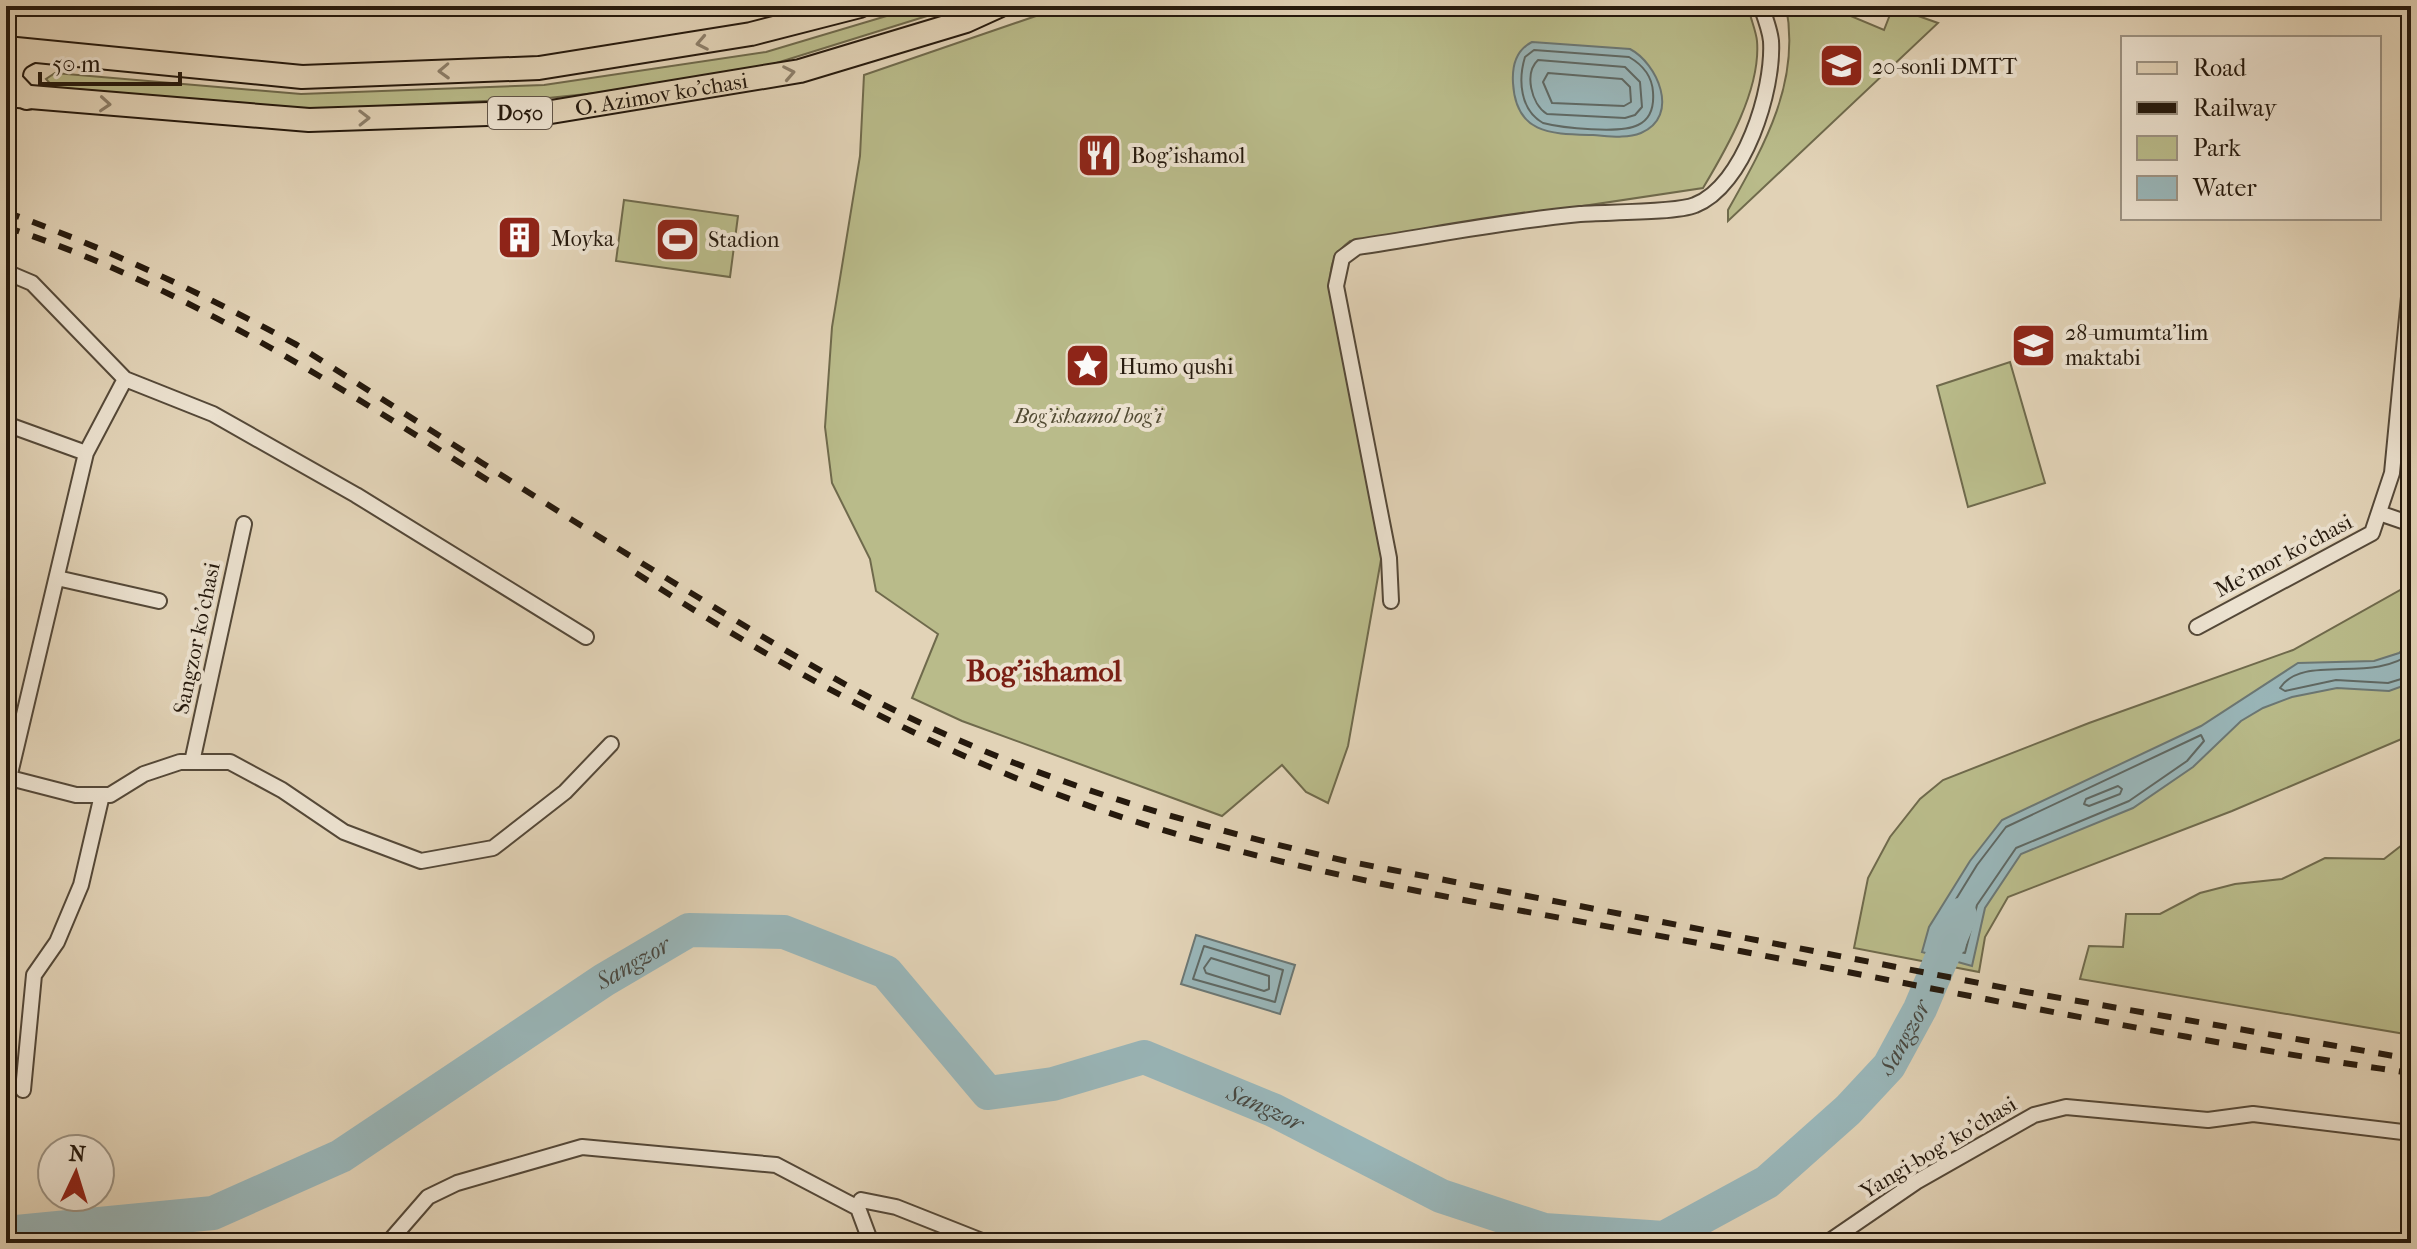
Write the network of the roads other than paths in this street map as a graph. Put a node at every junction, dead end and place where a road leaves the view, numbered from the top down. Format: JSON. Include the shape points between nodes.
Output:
{"nodes":[{"id":1,"x":860,"y":6,"type":"edge"},
{"id":2,"x":999,"y":6,"type":"edge"},
{"id":3,"x":1761,"y":6,"type":"edge"},
{"id":4,"x":6,"y":48,"type":"edge"},
{"id":5,"x":33,"y":51,"type":"junction"},
{"id":6,"x":16,"y":97,"type":"edge"},
{"id":7,"x":6,"y":272,"type":"edge"},
{"id":8,"x":2411,"y":276,"type":"edge"},
{"id":9,"x":125,"y":379,"type":"junction"},
{"id":10,"x":6,"y":424,"type":"edge"},
{"id":11,"x":86,"y":453,"type":"junction"},
{"id":12,"x":2379,"y":513,"type":"junction"},
{"id":13,"x":244,"y":524,"type":"dead end"},
{"id":14,"x":2411,"y":524,"type":"edge"},
{"id":15,"x":57,"y":578,"type":"junction"},
{"id":16,"x":159,"y":601,"type":"dead end"},
{"id":17,"x":1391,"y":601,"type":"dead end"},
{"id":18,"x":2197,"y":627,"type":"dead end"},
{"id":19,"x":586,"y":637,"type":"dead end"},
{"id":20,"x":611,"y":744,"type":"dead end"},
{"id":21,"x":192,"y":762,"type":"junction"},
{"id":22,"x":8,"y":778,"type":"edge"},
{"id":23,"x":102,"y":795,"type":"junction"},
{"id":24,"x":23,"y":1090,"type":"dead end"},
{"id":25,"x":2411,"y":1133,"type":"edge"},
{"id":26,"x":858,"y":1208,"type":"junction"},
{"id":27,"x":388,"y":1243,"type":"edge"},
{"id":28,"x":871,"y":1243,"type":"edge"},
{"id":29,"x":987,"y":1243,"type":"edge"},
{"id":30,"x":1827,"y":1243,"type":"edge"}],
"edges":[{"from":1,"to":5,"type":"main road","name":"O. Azimov ko'chasi","number":"D050","one_way":true,"via":[[751,34],[539,68],[302,77]]},
{"from":6,"to":2,"type":"main road","name":"O. Azimov ko'chasi","number":"D050","one_way":true,"via":[[309,120],[551,112],[800,71],[952,26]]},
{"from":3,"to":17,"type":"street","via":[[1771,39],[1770,69],[1752,136],[1717,190],[1694,206],[1576,215],[1388,242],[1357,247],[1342,258],[1336,286],[1389,558]]},
{"from":4,"to":5,"type":"main road","name":"O. Azimov ko'chasi","number":"D050"},
{"from":5,"to":6,"type":"main road","via":[[19,57],[10,70]]},
{"from":7,"to":9,"type":"street","via":[[32,283]]},
{"from":8,"to":12,"type":"street","name":"Me'mor ko'chasi","via":[[2392,473]]},
{"from":9,"to":11,"type":"street"},
{"from":9,"to":19,"type":"street","via":[[213,414]]},
{"from":10,"to":11,"type":"street"},
{"from":11,"to":15,"type":"street"},
{"from":12,"to":14,"type":"street"},
{"from":12,"to":18,"type":"street","name":"Me'mor ko'chasi","via":[[2372,533]]},
{"from":13,"to":21,"type":"street","name":"Sangzor ko'chasi"},
{"from":15,"to":16,"type":"street","name":"Sangzor ko'chasi"},
{"from":15,"to":22,"type":"street"},
{"from":20,"to":21,"type":"street","via":[[565,792],[493,848],[421,861],[344,832],[230,762]]},
{"from":21,"to":23,"type":"street","via":[[144,774]]},
{"from":22,"to":23,"type":"street","via":[[76,795]]},
{"from":23,"to":24,"type":"street","via":[[81,885],[57,942],[34,975]]},
{"from":25,"to":30,"type":"street","name":"Yangi-bog' ko'chasi","via":[[2253,1114],[2208,1120],[2066,1107],[2034,1115],[1916,1182]]},
{"from":26,"to":27,"type":"street","via":[[776,1165],[582,1147],[457,1183],[428,1197]]},
{"from":26,"to":28,"type":"street"},
{"from":26,"to":29,"type":"street","via":[[861,1200],[886,1203]]}]}
